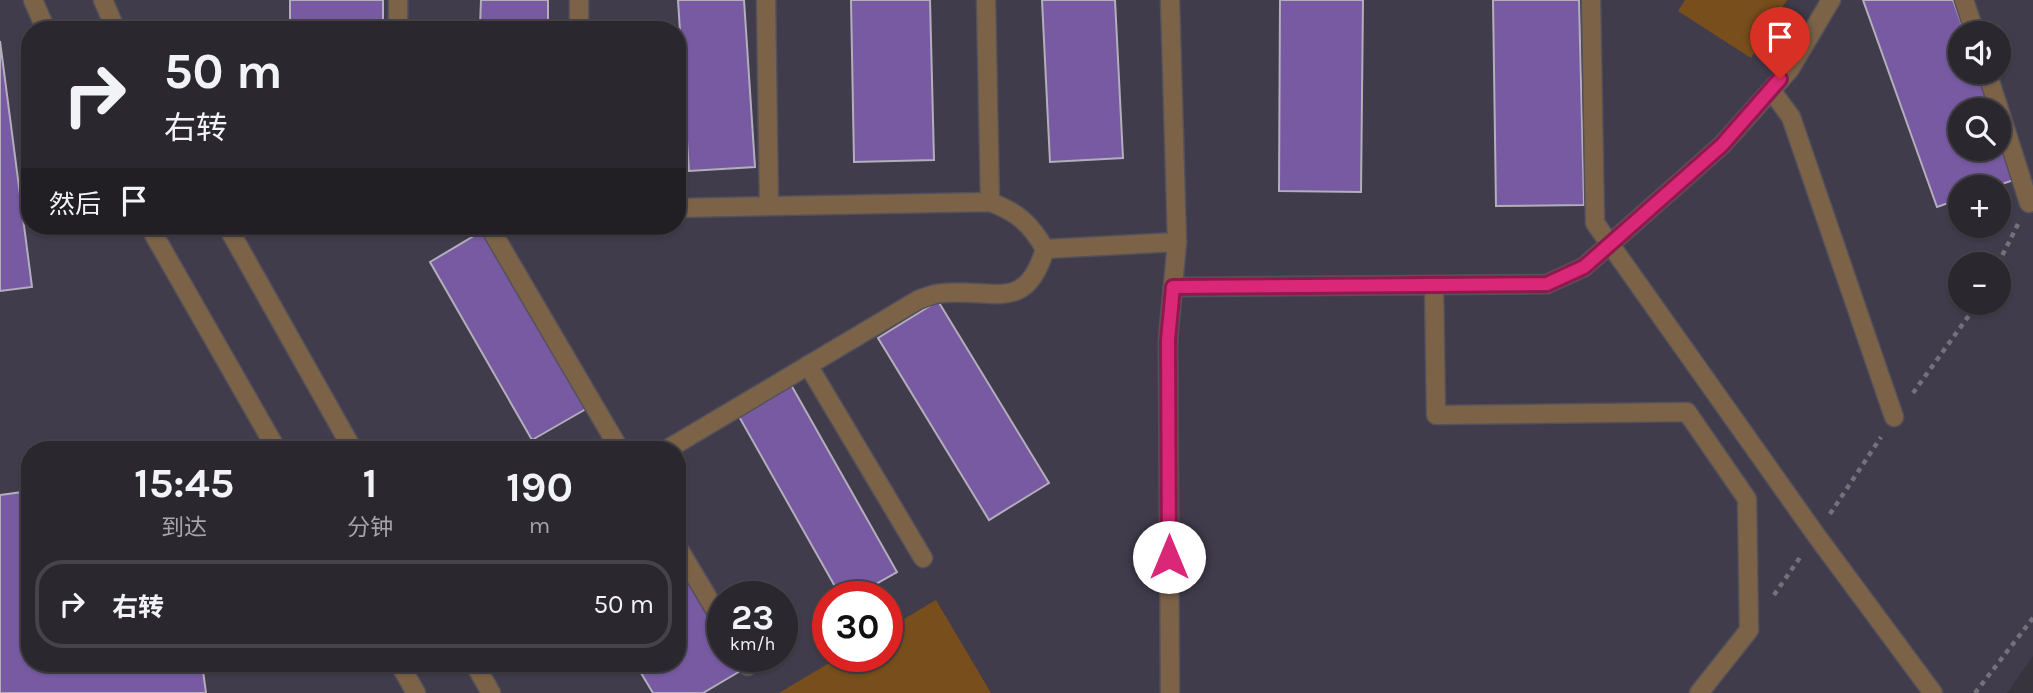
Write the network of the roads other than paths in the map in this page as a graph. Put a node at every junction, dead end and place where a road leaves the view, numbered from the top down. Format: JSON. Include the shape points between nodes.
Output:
{"nodes":[{"id":1,"x":33,"y":0,"type":"edge"},
{"id":2,"x":103,"y":0,"type":"edge"},
{"id":3,"x":398,"y":0,"type":"edge"},
{"id":4,"x":579,"y":0,"type":"edge"},
{"id":5,"x":766,"y":0,"type":"edge"},
{"id":6,"x":986,"y":0,"type":"edge"},
{"id":7,"x":1170,"y":0,"type":"edge"},
{"id":8,"x":1591,"y":0,"type":"edge"},
{"id":9,"x":1831,"y":0,"type":"edge"},
{"id":10,"x":1964,"y":0,"type":"edge"},
{"id":11,"x":42,"y":21,"type":"edge"},
{"id":12,"x":112,"y":21,"type":"edge"},
{"id":13,"x":398,"y":21,"type":"edge"},
{"id":14,"x":579,"y":21,"type":"edge"},
{"id":15,"x":1971,"y":21,"type":"edge"},
{"id":16,"x":1991,"y":84,"type":"edge"},
{"id":17,"x":1770,"y":90,"type":"junction"},
{"id":18,"x":990,"y":202,"type":"junction"},
{"id":19,"x":2029,"y":203,"type":"road end"},
{"id":20,"x":769,"y":206,"type":"junction"},
{"id":21,"x":686,"y":208,"type":"edge"},
{"id":22,"x":154,"y":235,"type":"edge"},
{"id":23,"x":232,"y":235,"type":"edge"},
{"id":24,"x":494,"y":235,"type":"edge"},
{"id":25,"x":1177,"y":242,"type":"junction"},
{"id":26,"x":1609,"y":245,"type":"junction"},
{"id":27,"x":1045,"y":248,"type":"junction"},
{"id":28,"x":1434,"y":285,"type":"junction"},
{"id":29,"x":1173,"y":287,"type":"junction"},
{"id":30,"x":808,"y":365,"type":"junction"},
{"id":31,"x":1894,"y":417,"type":"dead end"},
{"id":32,"x":272,"y":441,"type":"edge"},
{"id":33,"x":349,"y":441,"type":"edge"},
{"id":34,"x":616,"y":441,"type":"edge"},
{"id":35,"x":681,"y":441,"type":"edge"},
{"id":36,"x":923,"y":558,"type":"dead end"},
{"id":37,"x":686,"y":561,"type":"edge"},
{"id":38,"x":707,"y":596,"type":"edge"},
{"id":39,"x":404,"y":672,"type":"edge"},
{"id":40,"x":479,"y":672,"type":"edge"},
{"id":41,"x":416,"y":693,"type":"edge"},
{"id":42,"x":491,"y":693,"type":"edge"},
{"id":43,"x":1170,"y":693,"type":"edge"},
{"id":44,"x":1699,"y":693,"type":"edge"},
{"id":45,"x":1933,"y":693,"type":"edge"}],
"edges":[{"from":1,"to":11,"type":"street"},
{"from":2,"to":12,"type":"street"},
{"from":3,"to":13,"type":"street"},
{"from":4,"to":14,"type":"street"},
{"from":5,"to":20,"type":"street"},
{"from":6,"to":18,"type":"street"},
{"from":7,"to":25,"type":"street"},
{"from":8,"to":26,"type":"street","via":[[1595,223]]},
{"from":9,"to":17,"type":"street","via":[[1790,69]]},
{"from":10,"to":15,"type":"street"},
{"from":16,"to":19,"type":"street"},
{"from":17,"to":26,"type":"street","via":[[1722,145]]},
{"from":17,"to":31,"type":"street","via":[[1791,117]]},
{"from":18,"to":20,"type":"street"},
{"from":18,"to":27,"type":"street","via":[[1015,212]]},
{"from":20,"to":21,"type":"street"},
{"from":22,"to":32,"type":"street"},
{"from":23,"to":33,"type":"street"},
{"from":24,"to":34,"type":"street"},
{"from":25,"to":27,"type":"street"},
{"from":25,"to":29,"type":"street"},
{"from":26,"to":28,"type":"street","via":[[1584,267],[1547,284]]},
{"from":26,"to":45,"type":"street"},
{"from":27,"to":30,"type":"street","via":[[1038,273],[1023,287],[995,296],[944,293],[918,300]]},
{"from":28,"to":29,"type":"street"},
{"from":28,"to":44,"type":"street","via":[[1436,415],[1687,412],[1746,499],[1749,630]]},
{"from":29,"to":43,"type":"street","via":[[1168,340]]},
{"from":30,"to":35,"type":"street"},
{"from":30,"to":36,"type":"street"},
{"from":37,"to":38,"type":"street"},
{"from":39,"to":41,"type":"street"},
{"from":40,"to":42,"type":"street"}]}
